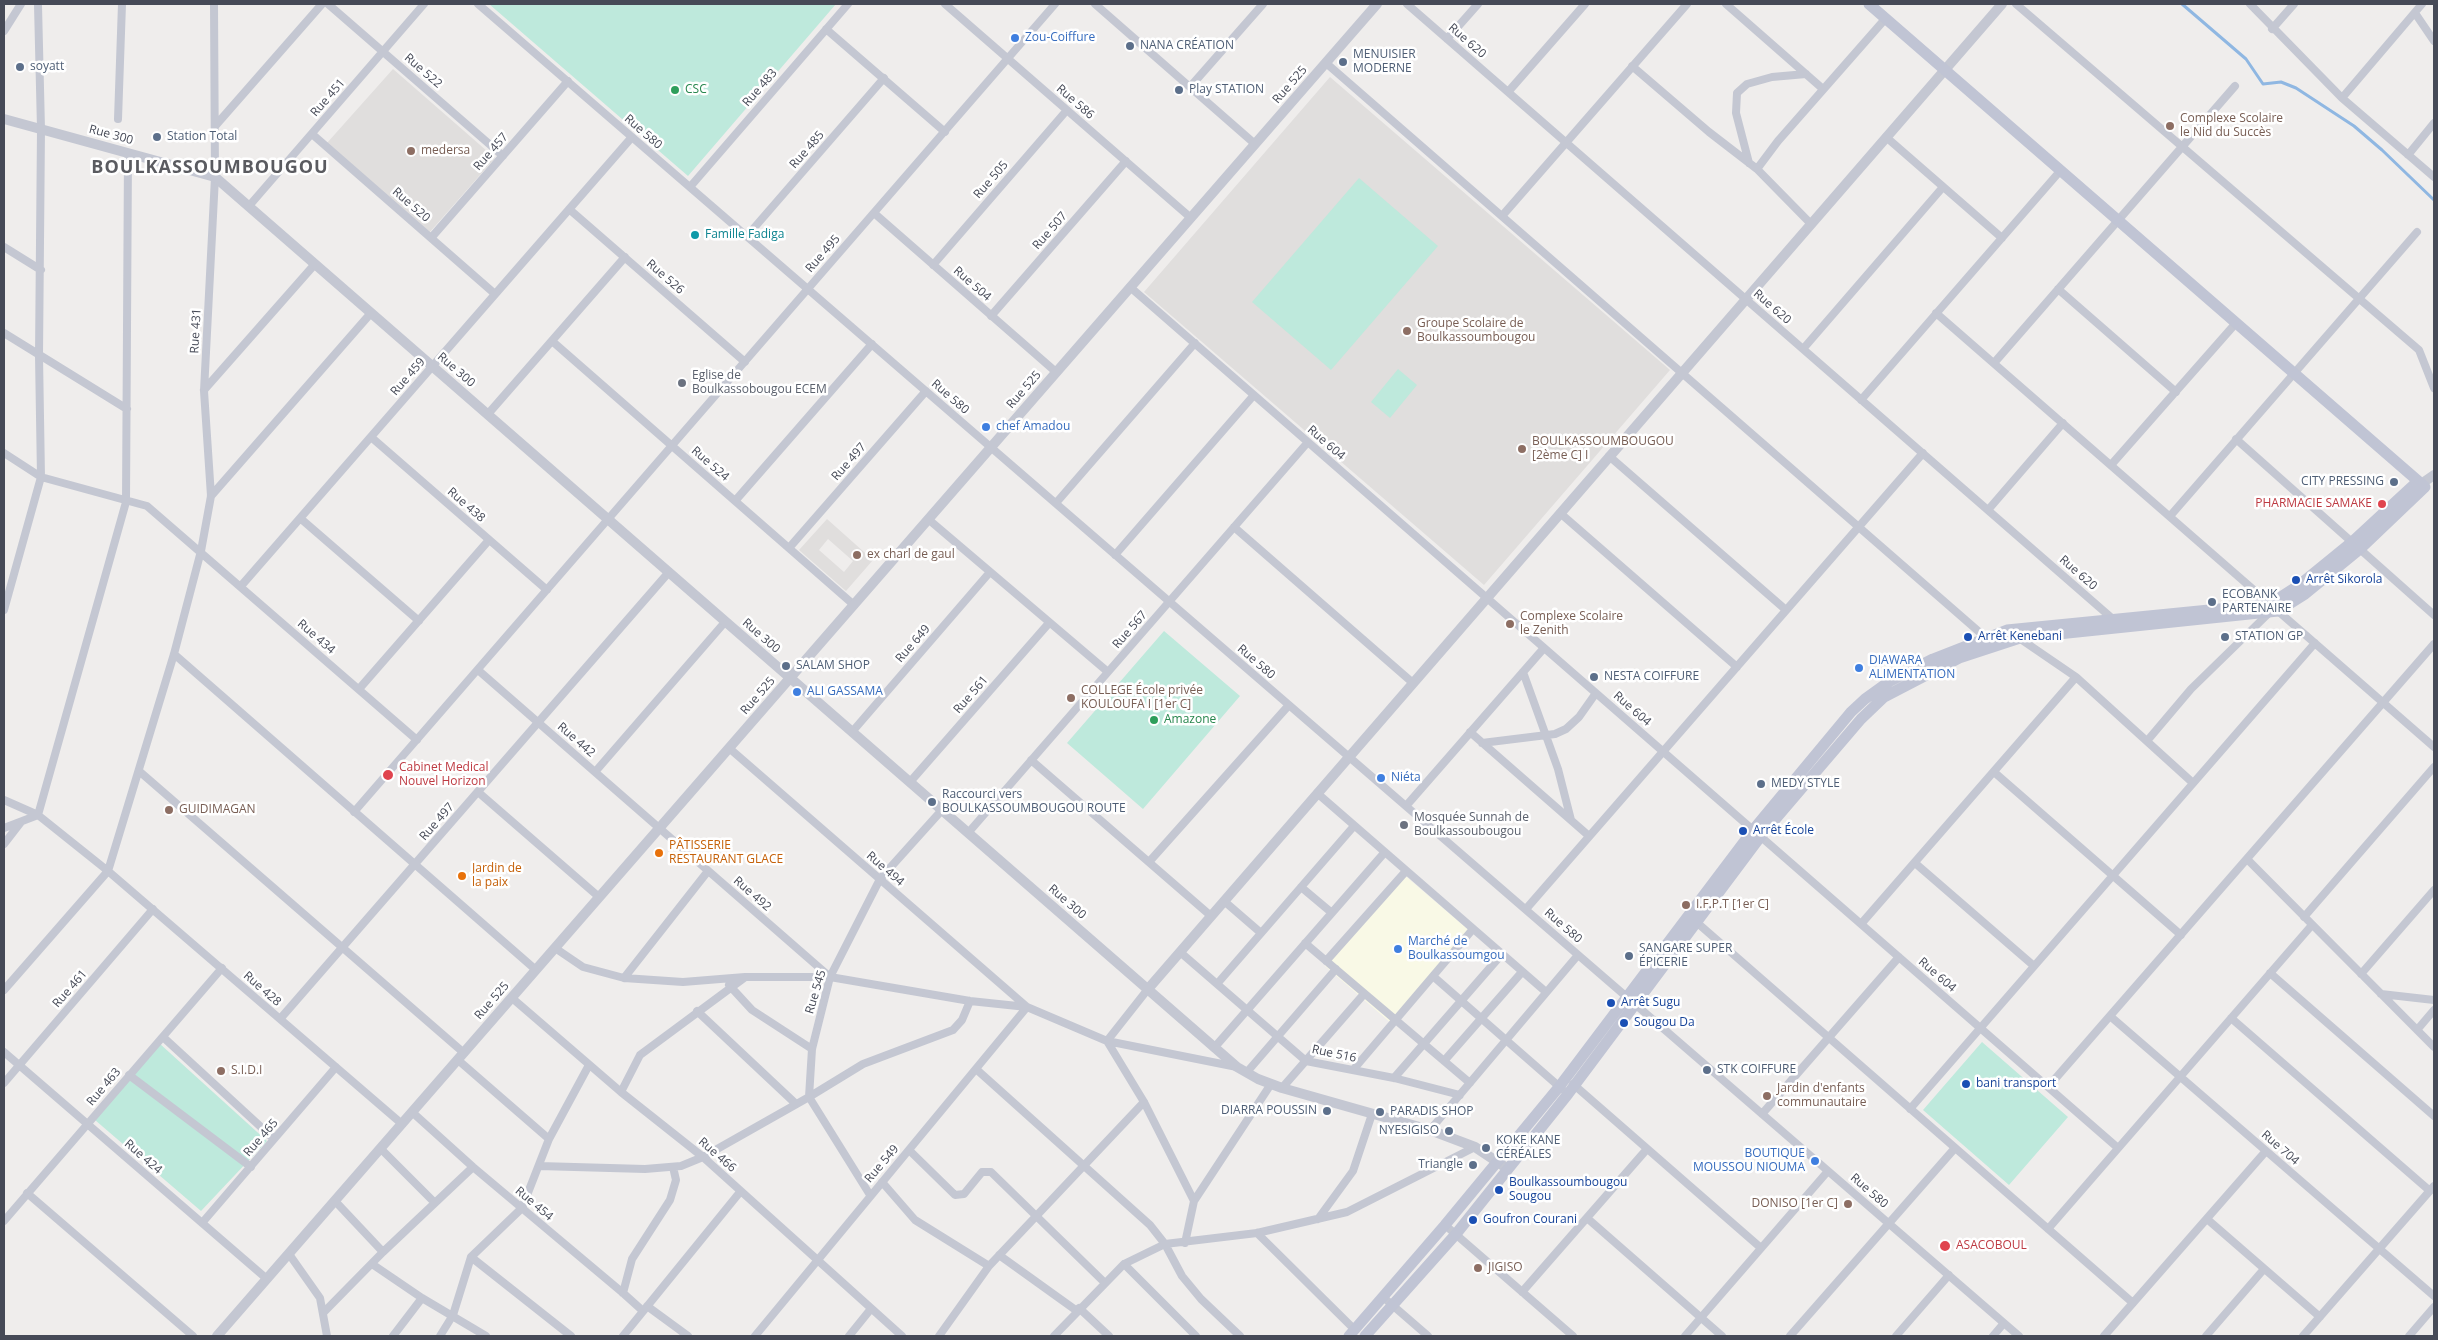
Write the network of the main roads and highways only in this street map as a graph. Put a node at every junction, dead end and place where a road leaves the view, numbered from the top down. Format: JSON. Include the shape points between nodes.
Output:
{"nodes":[{"id":1,"x":1869,"y":4,"type":"edge"},
{"id":2,"x":2273,"y":609,"type":"junction"},
{"id":3,"x":1757,"y":833,"type":"junction"},
{"id":4,"x":1503,"y":1165,"type":"junction"},
{"id":5,"x":1356,"y":1334,"type":"edge"}],
"edges":[{"from":1,"to":2,"type":"main road","via":[[2421,484],[2356,545],[2298,586]]},
{"from":2,"to":3,"type":"main road","via":[[2020,638],[1959,658],[1884,697]]},
{"from":2,"to":3,"type":"main road","via":[[2112,619],[2007,630],[1985,637],[1906,672],[1865,699]]},
{"from":3,"to":4,"type":"main road","via":[[1567,1086]]},
{"from":4,"to":5,"type":"main road","via":[[1445,1225]]},
{"from":4,"to":5,"type":"main road","via":[[1456,1234],[1393,1305]]}]}
